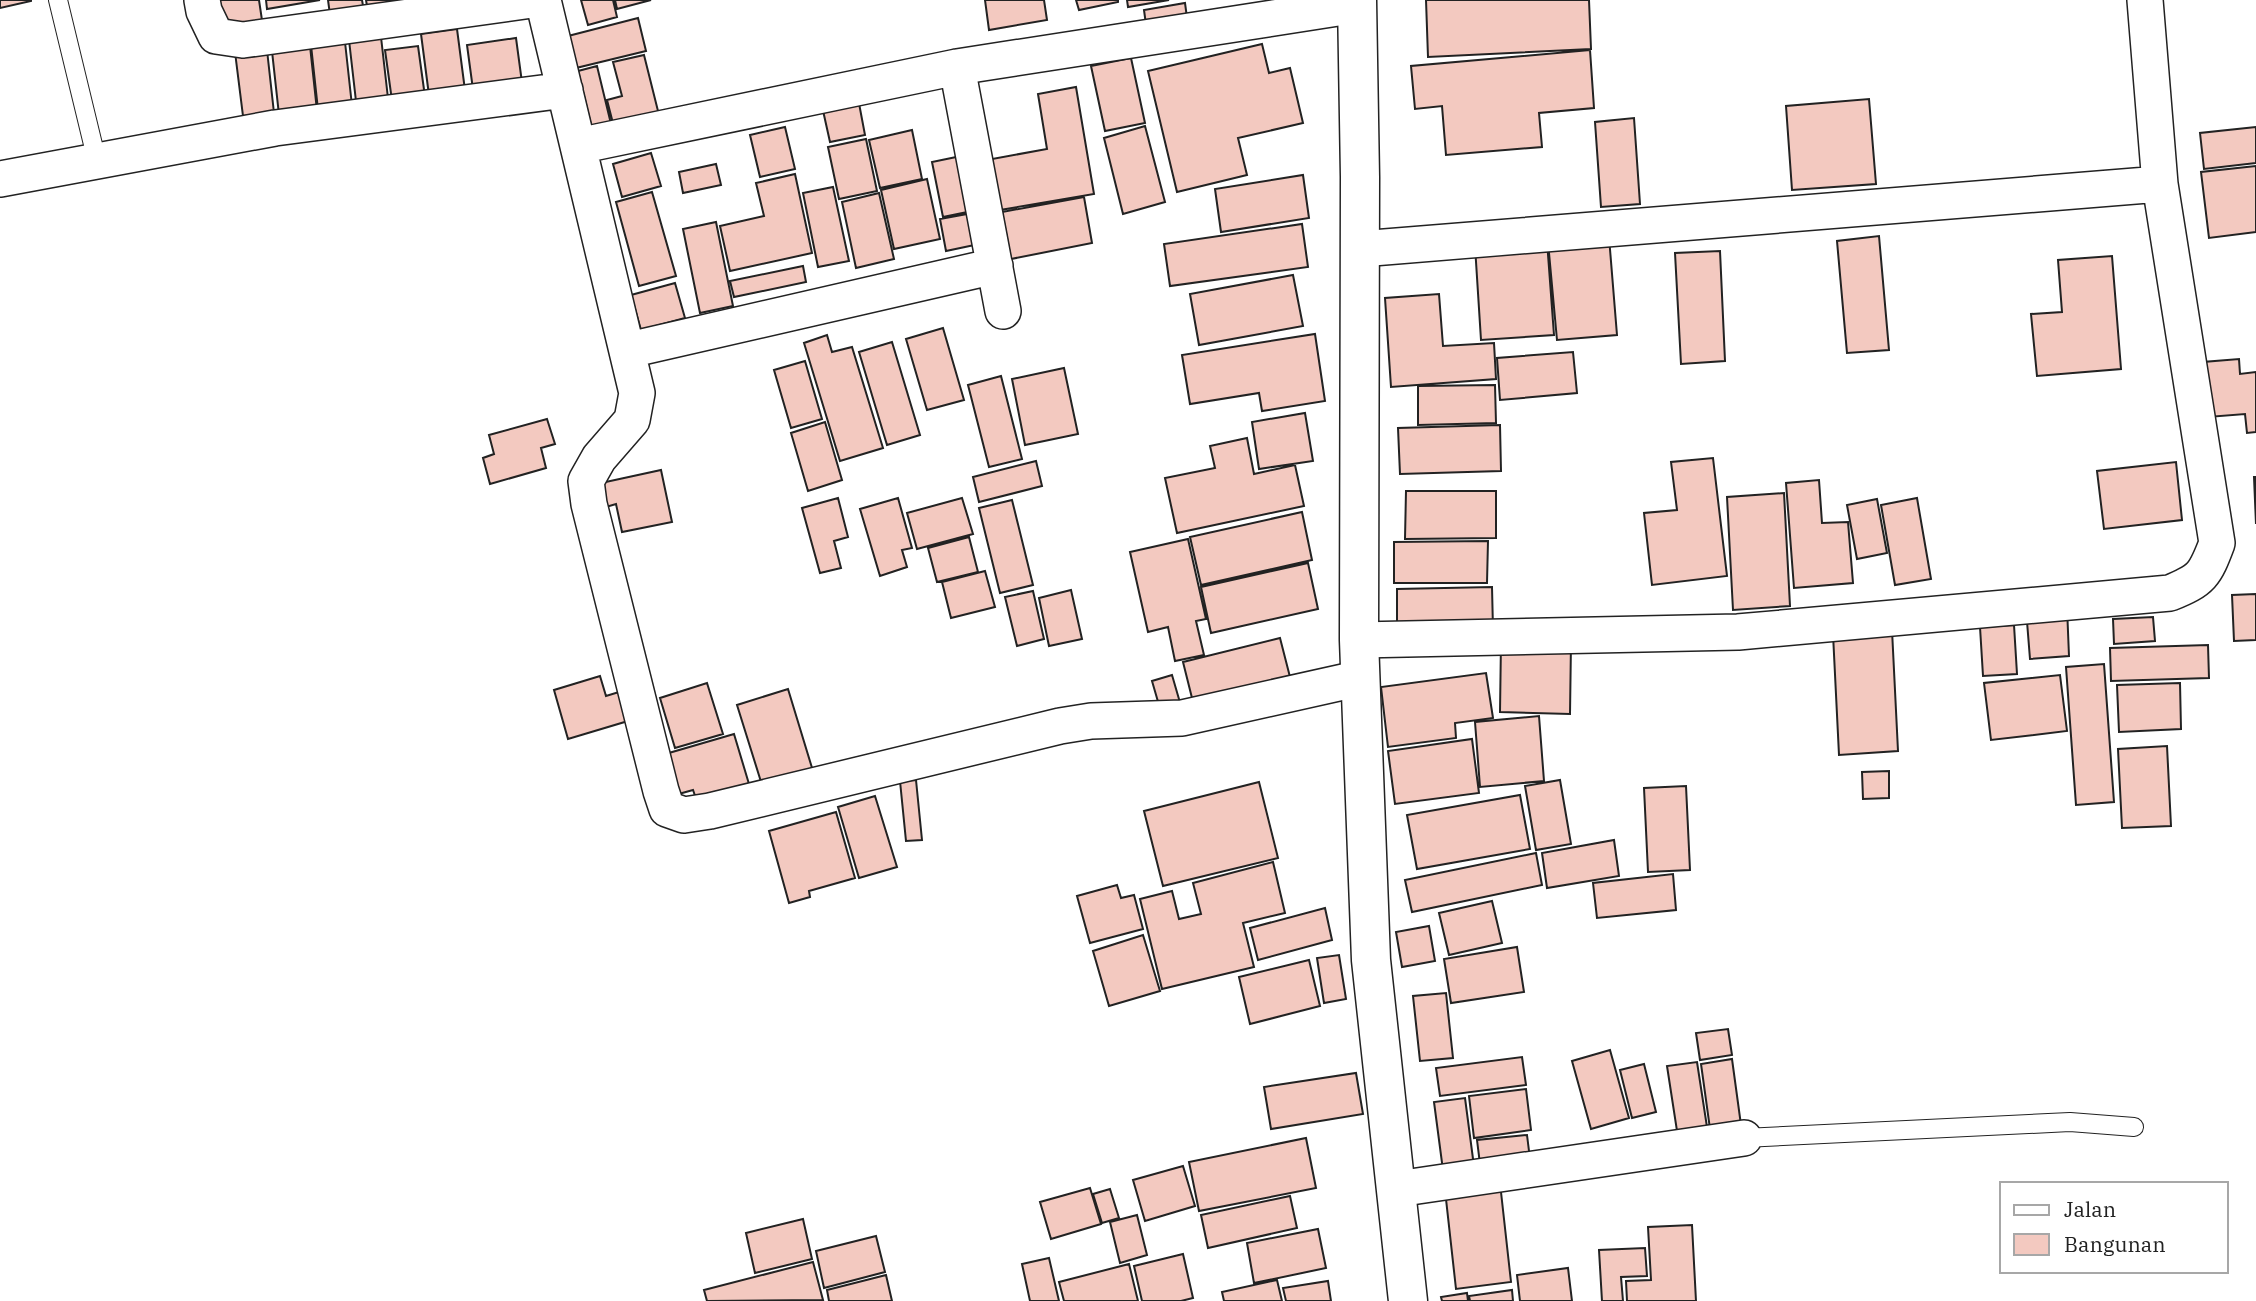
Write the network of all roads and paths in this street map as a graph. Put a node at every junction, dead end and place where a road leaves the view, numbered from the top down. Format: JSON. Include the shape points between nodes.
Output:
{"nodes":[{"id":1,"x":58,"y":0,"type":"edge"},
{"id":2,"x":202,"y":0,"type":"edge"},
{"id":3,"x":532,"y":0,"type":"edge"},
{"id":4,"x":543,"y":0,"type":"edge"},
{"id":5,"x":2145,"y":0,"type":"edge"},
{"id":6,"x":1357,"y":3,"type":"edge"},
{"id":7,"x":957,"y":67,"type":"junction"},
{"id":8,"x":565,"y":90,"type":"junction"},
{"id":9,"x":578,"y":146,"type":"junction"},
{"id":10,"x":97,"y":161,"type":"junction"},
{"id":11,"x":0,"y":180,"type":"edge"},
{"id":12,"x":2160,"y":184,"type":"junction"},
{"id":13,"x":1360,"y":249,"type":"junction"},
{"id":14,"x":995,"y":267,"type":"junction"},
{"id":15,"x":1003,"y":311,"type":"dead end"},
{"id":16,"x":629,"y":349,"type":"junction"},
{"id":17,"x":1359,"y":640,"type":"junction"},
{"id":18,"x":1361,"y":678,"type":"junction"},
{"id":19,"x":2134,"y":1127,"type":"dead end"},
{"id":20,"x":1744,"y":1138,"type":"joint"},
{"id":21,"x":1398,"y":1189,"type":"junction"},
{"id":22,"x":1408,"y":1301,"type":"edge"}],
"edges":[{"from":1,"to":10,"type":"lane"},
{"from":2,"to":3,"type":"street","via":[[216,36],[243,40]]},
{"from":4,"to":8,"type":"street"},
{"from":5,"to":12,"type":"street"},
{"from":6,"to":7,"type":"street"},
{"from":6,"to":13,"type":"street"},
{"from":7,"to":9,"type":"street"},
{"from":7,"to":14,"type":"street"},
{"from":8,"to":9,"type":"street"},
{"from":8,"to":10,"type":"street","via":[[275,128]]},
{"from":9,"to":16,"type":"street"},
{"from":10,"to":11,"type":"street"},
{"from":12,"to":13,"type":"street"},
{"from":12,"to":17,"type":"street","via":[[2217,543],[2196,582],[2170,593],[1738,632]]},
{"from":13,"to":17,"type":"street"},
{"from":14,"to":15,"type":"street"},
{"from":14,"to":16,"type":"street"},
{"from":16,"to":18,"type":"street","via":[[638,393],[632,420],[586,481],[667,809],[684,815],[710,811],[1059,726],[1181,718]]},
{"from":17,"to":18,"type":"street"},
{"from":18,"to":21,"type":"street","via":[[1371,960]]},
{"from":19,"to":20,"type":"lane","via":[[2070,1122]]},
{"from":20,"to":21,"type":"street"},
{"from":21,"to":22,"type":"street"}]}
